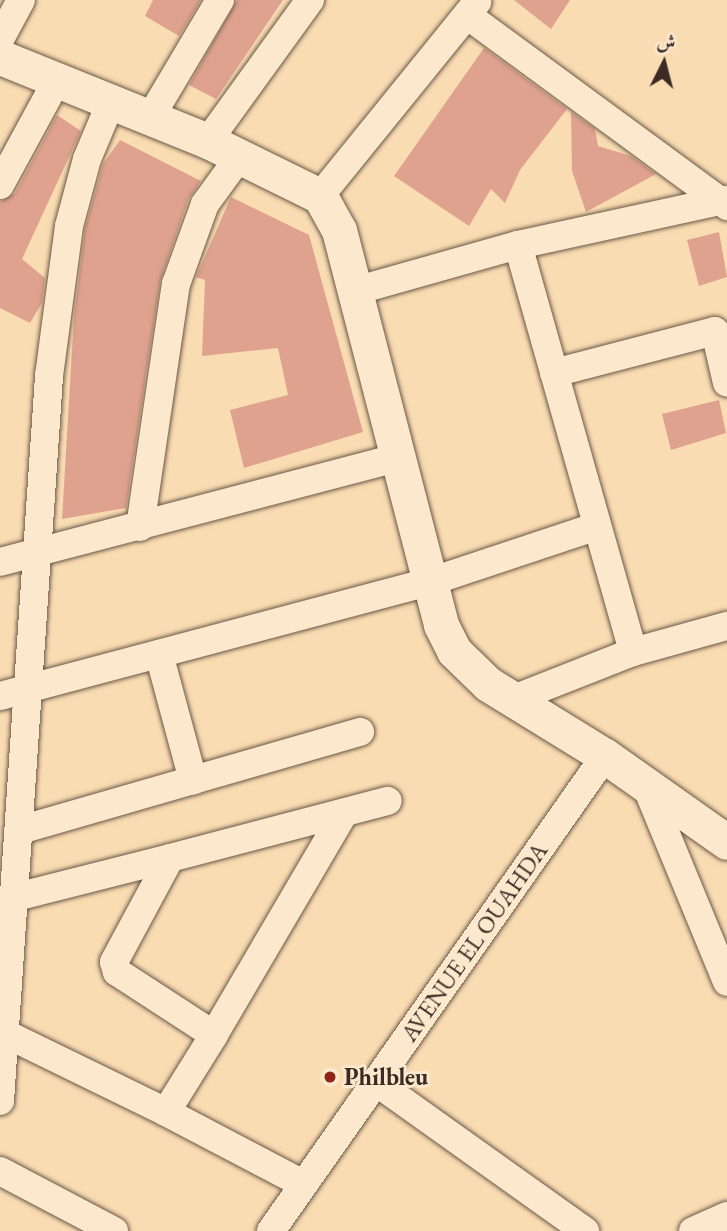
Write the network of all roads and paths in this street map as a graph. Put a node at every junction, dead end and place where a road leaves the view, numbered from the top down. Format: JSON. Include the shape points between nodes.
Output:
{"nodes":[{"id":1,"x":21,"y":0,"type":"edge"},
{"id":2,"x":220,"y":0,"type":"edge"},
{"id":3,"x":310,"y":0,"type":"edge"},
{"id":4,"x":473,"y":7,"type":"edge"},
{"id":5,"x":0,"y":39,"type":"edge"},
{"id":6,"x":0,"y":57,"type":"edge"},
{"id":7,"x":57,"y":80,"type":"junction"},
{"id":8,"x":111,"y":102,"type":"junction"},
{"id":9,"x":150,"y":118,"type":"junction"},
{"id":10,"x":208,"y":141,"type":"junction"},
{"id":11,"x":240,"y":156,"type":"junction"},
{"id":12,"x":0,"y":186,"type":"edge"},
{"id":13,"x":320,"y":196,"type":"junction"},
{"id":14,"x":726,"y":203,"type":"edge"},
{"id":15,"x":518,"y":245,"type":"junction"},
{"id":16,"x":355,"y":291,"type":"junction"},
{"id":17,"x":721,"y":330,"type":"edge"},
{"id":18,"x":554,"y":373,"type":"junction"},
{"id":19,"x":727,"y":383,"type":"edge"},
{"id":20,"x":397,"y":458,"type":"junction"},
{"id":21,"x":597,"y":526,"type":"junction"},
{"id":22,"x":140,"y":527,"type":"junction"},
{"id":23,"x":35,"y":552,"type":"junction"},
{"id":24,"x":0,"y":562,"type":"edge"},
{"id":25,"x":429,"y":582,"type":"junction"},
{"id":26,"x":727,"y":626,"type":"edge"},
{"id":27,"x":633,"y":652,"type":"junction"},
{"id":28,"x":159,"y":654,"type":"junction"},
{"id":29,"x":28,"y":689,"type":"junction"},
{"id":30,"x":0,"y":696,"type":"edge"},
{"id":31,"x":511,"y":701,"type":"junction"},
{"id":32,"x":360,"y":732,"type":"dead end"},
{"id":33,"x":605,"y":756,"type":"junction"},
{"id":34,"x":193,"y":780,"type":"junction"},
{"id":35,"x":645,"y":783,"type":"junction"},
{"id":36,"x":388,"y":801,"type":"dead end"},
{"id":37,"x":344,"y":813,"type":"junction"},
{"id":38,"x":20,"y":830,"type":"junction"},
{"id":39,"x":727,"y":842,"type":"edge"},
{"id":40,"x":170,"y":858,"type":"junction"},
{"id":41,"x":16,"y":897,"type":"junction"},
{"id":42,"x":727,"y":982,"type":"edge"},
{"id":43,"x":3,"y":1033,"type":"edge"},
{"id":44,"x":214,"y":1035,"type":"junction"},
{"id":45,"x":376,"y":1082,"type":"junction"},
{"id":46,"x":0,"y":1101,"type":"edge"},
{"id":47,"x":166,"y":1112,"type":"junction"},
{"id":48,"x":0,"y":1171,"type":"edge"},
{"id":49,"x":301,"y":1183,"type":"junction"},
{"id":50,"x":727,"y":1216,"type":"edge"},
{"id":51,"x":114,"y":1231,"type":"edge"},
{"id":52,"x":271,"y":1231,"type":"edge"},
{"id":53,"x":585,"y":1231,"type":"edge"},
{"id":54,"x":693,"y":1231,"type":"edge"}],
"edges":[{"from":1,"to":5,"type":"street"},
{"from":2,"to":9,"type":"street"},
{"from":3,"to":10,"type":"street"},
{"from":4,"to":13,"type":"street"},
{"from":4,"to":14,"type":"street"},
{"from":6,"to":7,"type":"street"},
{"from":7,"to":8,"type":"street"},
{"from":7,"to":12,"type":"street"},
{"from":8,"to":9,"type":"street"},
{"from":8,"to":23,"type":"street","via":[[69,226],[49,376]]},
{"from":9,"to":10,"type":"street"},
{"from":10,"to":11,"type":"street"},
{"from":11,"to":13,"type":"street"},
{"from":11,"to":22,"type":"street","via":[[205,204],[176,284]]},
{"from":13,"to":16,"type":"street","via":[[339,230]]},
{"from":14,"to":15,"type":"street"},
{"from":15,"to":16,"type":"street"},
{"from":15,"to":18,"type":"street"},
{"from":16,"to":20,"type":"street"},
{"from":17,"to":18,"type":"street"},
{"from":17,"to":19,"type":"street"},
{"from":18,"to":21,"type":"street"},
{"from":20,"to":22,"type":"street"},
{"from":20,"to":25,"type":"street"},
{"from":21,"to":25,"type":"street"},
{"from":21,"to":27,"type":"street"},
{"from":22,"to":23,"type":"street"},
{"from":23,"to":24,"type":"street"},
{"from":23,"to":29,"type":"street"},
{"from":25,"to":28,"type":"street"},
{"from":25,"to":31,"type":"street","via":[[454,651]]},
{"from":26,"to":27,"type":"street"},
{"from":27,"to":31,"type":"street"},
{"from":28,"to":29,"type":"street"},
{"from":28,"to":34,"type":"street"},
{"from":29,"to":30,"type":"street"},
{"from":29,"to":38,"type":"street"},
{"from":31,"to":33,"type":"street"},
{"from":32,"to":34,"type":"street"},
{"from":33,"to":35,"type":"street"},
{"from":33,"to":45,"type":"street","name":"AVENUE EL OUAHDA"},
{"from":34,"to":38,"type":"street"},
{"from":35,"to":39,"type":"street"},
{"from":35,"to":42,"type":"street"},
{"from":36,"to":37,"type":"street"},
{"from":37,"to":40,"type":"street"},
{"from":37,"to":44,"type":"street"},
{"from":38,"to":41,"type":"street"},
{"from":40,"to":41,"type":"street"},
{"from":40,"to":44,"type":"street","via":[[114,965],[120,975]]},
{"from":41,"to":43,"type":"street"},
{"from":43,"to":46,"type":"street"},
{"from":43,"to":47,"type":"street"},
{"from":44,"to":47,"type":"street"},
{"from":45,"to":49,"type":"street","name":"AVENUE EL OUAHDA"},
{"from":45,"to":53,"type":"street"},
{"from":47,"to":49,"type":"street"},
{"from":48,"to":51,"type":"street"},
{"from":49,"to":52,"type":"street","name":"AVENUE EL OUAHDA"},
{"from":50,"to":54,"type":"street"}]}
